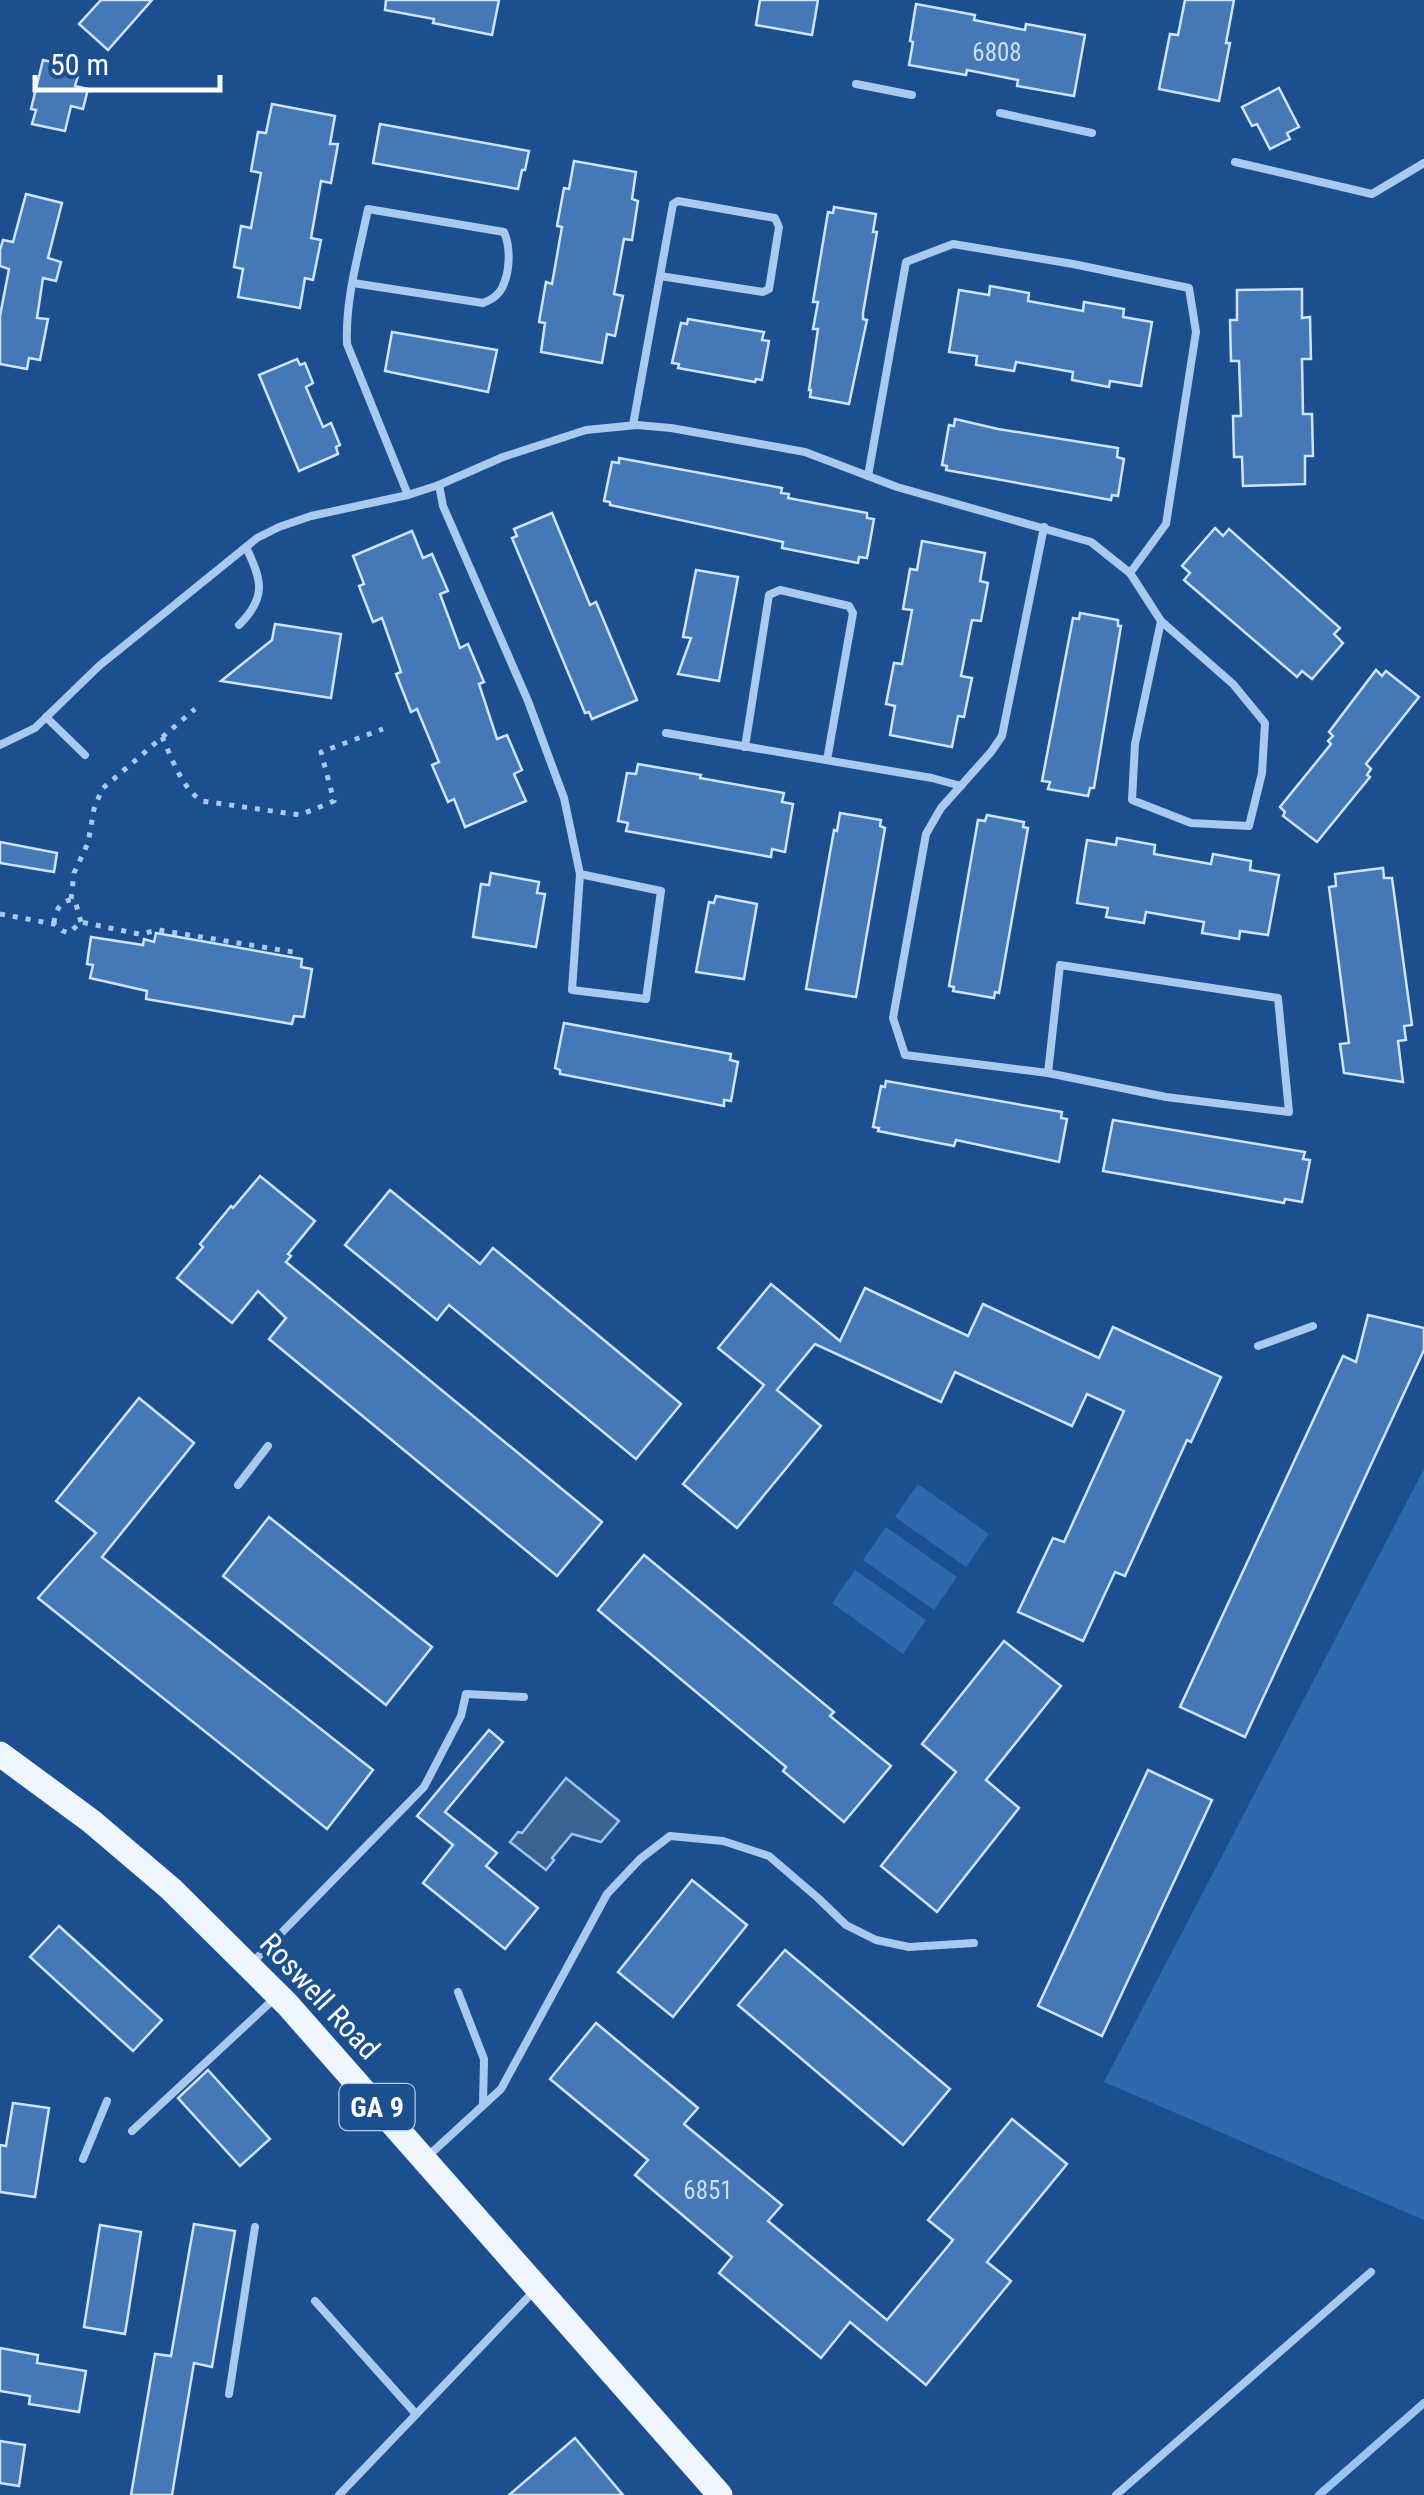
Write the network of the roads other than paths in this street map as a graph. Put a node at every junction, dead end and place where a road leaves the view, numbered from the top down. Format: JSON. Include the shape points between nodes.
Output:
{"nodes":[{"id":1,"x":856,"y":84,"type":"dead end"},
{"id":2,"x":912,"y":95,"type":"dead end"},
{"id":3,"x":1000,"y":113,"type":"dead end"},
{"id":4,"x":1092,"y":133,"type":"dead end"},
{"id":5,"x":1235,"y":162,"type":"dead end"},
{"id":6,"x":1424,"y":164,"type":"edge"},
{"id":7,"x":660,"y":276,"type":"junction"},
{"id":8,"x":353,"y":283,"type":"junction"},
{"id":9,"x":632,"y":425,"type":"junction"},
{"id":10,"x":868,"y":476,"type":"junction"},
{"id":11,"x":439,"y":486,"type":"junction"},
{"id":12,"x":408,"y":495,"type":"junction"},
{"id":13,"x":1044,"y":527,"type":"junction"},
{"id":14,"x":246,"y":548,"type":"junction"},
{"id":15,"x":1130,"y":572,"type":"junction"},
{"id":16,"x":1161,"y":621,"type":"junction"},
{"id":17,"x":239,"y":625,"type":"dead end"},
{"id":18,"x":46,"y":717,"type":"junction"},
{"id":19,"x":666,"y":733,"type":"dead end"},
{"id":20,"x":0,"y":746,"type":"edge"},
{"id":21,"x":745,"y":746,"type":"junction"},
{"id":22,"x":85,"y":755,"type":"dead end"},
{"id":23,"x":828,"y":760,"type":"junction"},
{"id":24,"x":961,"y":786,"type":"junction"},
{"id":25,"x":580,"y":874,"type":"junction"},
{"id":26,"x":1048,"y":1074,"type":"junction"},
{"id":27,"x":1312,"y":1326,"type":"dead end"},
{"id":28,"x":1258,"y":1346,"type":"dead end"},
{"id":29,"x":268,"y":1446,"type":"dead end"},
{"id":30,"x":238,"y":1485,"type":"dead end"},
{"id":31,"x":524,"y":1696,"type":"dead end"},
{"id":32,"x":0,"y":1754,"type":"edge"},
{"id":33,"x":974,"y":1943,"type":"dead end"},
{"id":34,"x":249,"y":1966,"type":"junction"},
{"id":35,"x":458,"y":1992,"type":"dead end"},
{"id":36,"x":278,"y":1996,"type":"junction"},
{"id":37,"x":107,"y":2101,"type":"dead end"},
{"id":38,"x":484,"y":2105,"type":"junction"},
{"id":39,"x":132,"y":2130,"type":"dead end"},
{"id":40,"x":83,"y":2159,"type":"dead end"},
{"id":41,"x":424,"y":2160,"type":"junction"},
{"id":42,"x":254,"y":2227,"type":"dead end"},
{"id":43,"x":1371,"y":2272,"type":"dead end"},
{"id":44,"x":538,"y":2288,"type":"junction"},
{"id":45,"x":314,"y":2301,"type":"dead end"},
{"id":46,"x":229,"y":2394,"type":"dead end"},
{"id":47,"x":416,"y":2414,"type":"junction"},
{"id":48,"x":340,"y":2495,"type":"edge"},
{"id":49,"x":720,"y":2495,"type":"edge"},
{"id":50,"x":1116,"y":2495,"type":"edge"}],
"edges":[{"from":1,"to":2,"type":"lane"},
{"from":3,"to":4,"type":"lane"},
{"from":5,"to":6,"type":"lane","via":[[1372,194]]},
{"from":7,"to":7,"type":"lane","via":[[762,292],[779,226],[775,218],[678,201],[672,204]]},
{"from":7,"to":9,"type":"lane"},
{"from":8,"to":8,"type":"lane","via":[[368,209],[504,232],[508,242],[502,288],[483,303]]},
{"from":8,"to":12,"type":"lane","via":[[346,344]]},
{"from":9,"to":10,"type":"lane","via":[[804,452]]},
{"from":9,"to":11,"type":"lane","via":[[559,438]]},
{"from":10,"to":13,"type":"lane"},
{"from":10,"to":15,"type":"lane","via":[[906,262],[954,244],[1189,288],[1196,332],[1166,524]]},
{"from":11,"to":12,"type":"lane"},
{"from":11,"to":25,"type":"lane","via":[[564,798]]},
{"from":12,"to":14,"type":"lane","via":[[279,526]]},
{"from":13,"to":15,"type":"lane","via":[[1091,542]]},
{"from":13,"to":24,"type":"lane","via":[[1002,736]]},
{"from":14,"to":17,"type":"lane","via":[[260,577],[259,595]]},
{"from":14,"to":18,"type":"lane"},
{"from":15,"to":16,"type":"lane"},
{"from":16,"to":16,"type":"lane","via":[[1136,744],[1132,800],[1191,823],[1250,826],[1265,723],[1233,684]]},
{"from":18,"to":20,"type":"lane"},
{"from":18,"to":22,"type":"lane"},
{"from":19,"to":21,"type":"lane"},
{"from":21,"to":23,"type":"lane"},
{"from":21,"to":23,"type":"lane","via":[[769,596],[780,590],[852,612]]},
{"from":23,"to":24,"type":"lane"},
{"from":24,"to":26,"type":"lane","via":[[926,834],[893,1018],[905,1055]]},
{"from":25,"to":25,"type":"lane","via":[[661,891],[646,999],[572,990]]},
{"from":26,"to":26,"type":"lane","via":[[1166,1097],[1289,1112],[1278,998],[1203,986],[1060,966]]},
{"from":27,"to":28,"type":"lane"},
{"from":29,"to":30,"type":"lane"},
{"from":31,"to":34,"type":"lane","via":[[466,1694],[424,1786]]},
{"from":32,"to":34,"type":"main road","name":"Roswell Road","number":"GA 9","via":[[91,1821]]},
{"from":33,"to":38,"type":"lane","via":[[876,1940],[846,1925],[769,1856],[670,1836],[606,1894],[500,2089]]},
{"from":34,"to":36,"type":"main road","name":"Roswell Road","number":"GA 9"},
{"from":35,"to":38,"type":"lane","via":[[484,2059]]},
{"from":36,"to":39,"type":"lane"},
{"from":36,"to":41,"type":"main road","name":"Roswell Road","number":"GA 9"},
{"from":37,"to":40,"type":"lane"},
{"from":38,"to":41,"type":"lane"},
{"from":41,"to":44,"type":"main road","name":"Roswell Road","number":"GA 9"},
{"from":42,"to":46,"type":"lane"},
{"from":43,"to":50,"type":"lane"},
{"from":44,"to":47,"type":"lane"},
{"from":44,"to":49,"type":"main road","name":"Roswell Road","number":"GA 9"},
{"from":45,"to":47,"type":"lane"},
{"from":47,"to":48,"type":"lane"}]}
